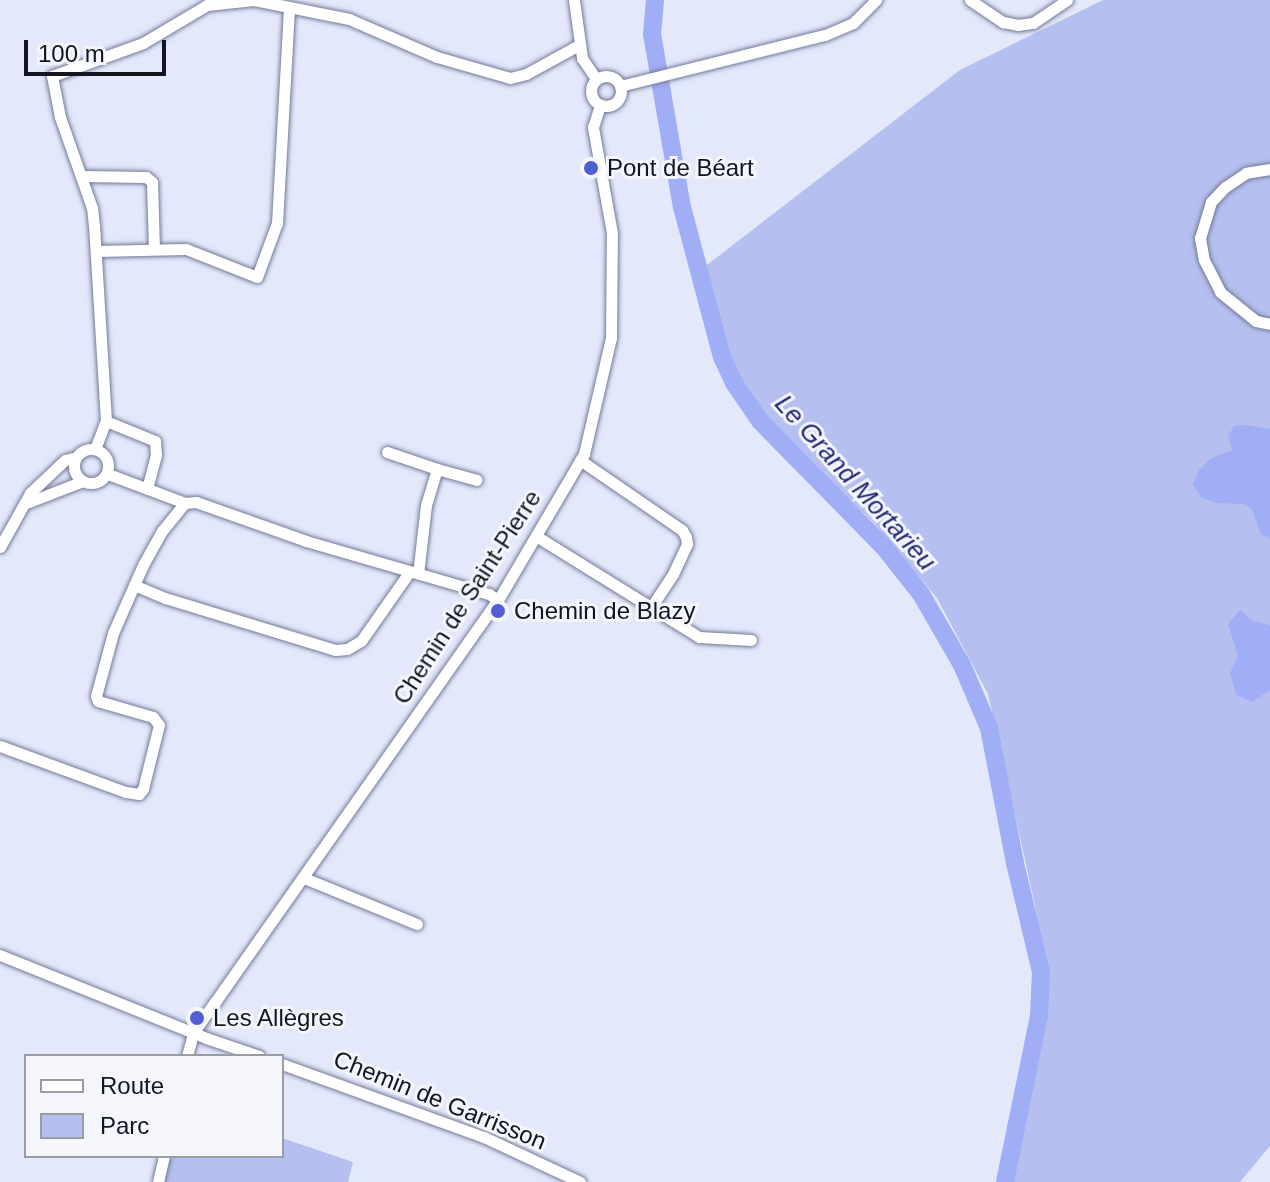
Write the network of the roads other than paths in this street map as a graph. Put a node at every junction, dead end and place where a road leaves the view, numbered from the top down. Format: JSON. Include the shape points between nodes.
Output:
{"nodes":[{"id":1,"x":254,"y":0,"type":"edge"},
{"id":2,"x":574,"y":0,"type":"edge"},
{"id":3,"x":876,"y":0,"type":"edge"},
{"id":4,"x":970,"y":0,"type":"edge"},
{"id":5,"x":1067,"y":0,"type":"edge"},
{"id":6,"x":289,"y":7,"type":"junction"},
{"id":7,"x":579,"y":45,"type":"junction"},
{"id":8,"x":596,"y":79,"type":"junction"},
{"id":9,"x":620,"y":86,"type":"junction"},
{"id":10,"x":600,"y":105,"type":"junction"},
{"id":11,"x":1270,"y":169,"type":"edge"},
{"id":12,"x":82,"y":176,"type":"junction"},
{"id":13,"x":154,"y":248,"type":"junction"},
{"id":14,"x":96,"y":251,"type":"junction"},
{"id":15,"x":1270,"y":324,"type":"edge"},
{"id":16,"x":106,"y":421,"type":"junction"},
{"id":17,"x":95,"y":449,"type":"junction"},
{"id":18,"x":387,"y":452,"type":"dead end"},
{"id":19,"x":73,"y":458,"type":"junction"},
{"id":20,"x":580,"y":460,"type":"junction"},
{"id":21,"x":437,"y":469,"type":"junction"},
{"id":22,"x":108,"y":474,"type":"junction"},
{"id":23,"x":477,"y":480,"type":"dead end"},
{"id":24,"x":83,"y":481,"type":"junction"},
{"id":25,"x":147,"y":489,"type":"junction"},
{"id":26,"x":190,"y":503,"type":"junction"},
{"id":27,"x":23,"y":504,"type":"junction"},
{"id":28,"x":536,"y":536,"type":"junction"},
{"id":29,"x":0,"y":547,"type":"edge"},
{"id":30,"x":414,"y":572,"type":"junction"},
{"id":31,"x":134,"y":585,"type":"junction"},
{"id":32,"x":498,"y":600,"type":"junction"},
{"id":33,"x":650,"y":609,"type":"junction"},
{"id":34,"x":751,"y":640,"type":"dead end"},
{"id":35,"x":0,"y":746,"type":"edge"},
{"id":36,"x":304,"y":878,"type":"junction"},
{"id":37,"x":417,"y":924,"type":"dead end"},
{"id":38,"x":0,"y":955,"type":"edge"},
{"id":39,"x":193,"y":1033,"type":"junction"},
{"id":40,"x":188,"y":1054,"type":"edge"},
{"id":41,"x":253,"y":1054,"type":"edge"},
{"id":42,"x":284,"y":1065,"type":"edge"},
{"id":43,"x":164,"y":1158,"type":"edge"},
{"id":44,"x":158,"y":1182,"type":"edge"},
{"id":45,"x":580,"y":1182,"type":"edge"}],
"edges":[{"from":1,"to":6,"type":"street"},
{"from":1,"to":12,"type":"street","via":[[207,5],[143,43],[52,76],[60,117]]},
{"from":2,"to":7,"type":"street"},
{"from":3,"to":9,"type":"street","via":[[853,23],[825,35]]},
{"from":4,"to":5,"type":"street","via":[[1003,22],[1018,25],[1033,23]]},
{"from":6,"to":7,"type":"street","via":[[349,19],[437,57],[510,78]]},
{"from":6,"to":13,"type":"street","via":[[277,223],[257,277],[186,249]]},
{"from":7,"to":8,"type":"street","via":[[585,66]]},
{"from":8,"to":9,"type":"street","via":[[610,76]]},
{"from":8,"to":10,"type":"street","via":[[590,90]]},
{"from":9,"to":10,"type":"street","via":[[618,100]]},
{"from":10,"to":20,"type":"street","name":"Chemin de Saint-Pierre","via":[[593,127],[612,233],[611,338]]},
{"from":11,"to":15,"type":"street","via":[[1246,173],[1225,187],[1211,202],[1200,238],[1220,292],[1256,321]]},
{"from":12,"to":13,"type":"street","via":[[146,177],[152,182]]},
{"from":12,"to":14,"type":"street"},
{"from":13,"to":14,"type":"street"},
{"from":14,"to":16,"type":"street"},
{"from":16,"to":17,"type":"street"},
{"from":16,"to":25,"type":"street","via":[[155,441]]},
{"from":17,"to":19,"type":"street"},
{"from":17,"to":22,"type":"street","via":[[108,458]]},
{"from":18,"to":21,"type":"street"},
{"from":19,"to":24,"type":"street","via":[[74,475]]},
{"from":19,"to":27,"type":"street","via":[[45,475]]},
{"from":20,"to":28,"type":"street","name":"Chemin de Saint-Pierre"},
{"from":20,"to":33,"type":"street","via":[[686,537],[673,574]]},
{"from":21,"to":23,"type":"street"},
{"from":21,"to":30,"type":"street"},
{"from":22,"to":24,"type":"street"},
{"from":22,"to":25,"type":"street"},
{"from":24,"to":27,"type":"street"},
{"from":25,"to":26,"type":"street"},
{"from":26,"to":30,"type":"street"},
{"from":26,"to":31,"type":"street","via":[[162,531]]},
{"from":27,"to":29,"type":"street"},
{"from":28,"to":32,"type":"street","name":"Chemin de Saint-Pierre"},
{"from":28,"to":33,"type":"street"},
{"from":30,"to":31,"type":"street","via":[[361,641],[335,650]]},
{"from":30,"to":32,"type":"street"},
{"from":31,"to":35,"type":"street","via":[[113,633],[96,696],[98,701],[153,717],[159,725],[139,794]]},
{"from":32,"to":36,"type":"street","name":"Chemin de Saint-Pierre"},
{"from":33,"to":34,"type":"street","via":[[699,637]]},
{"from":36,"to":37,"type":"street"},
{"from":36,"to":39,"type":"street","name":"Chemin de Saint-Pierre"},
{"from":38,"to":39,"type":"street"},
{"from":39,"to":40,"type":"street","name":"Chemin de Saint-Pierre"},
{"from":39,"to":41,"type":"street"},
{"from":42,"to":45,"type":"street","name":"Chemin de Garrisson","via":[[484,1137]]},
{"from":43,"to":44,"type":"street"}]}
